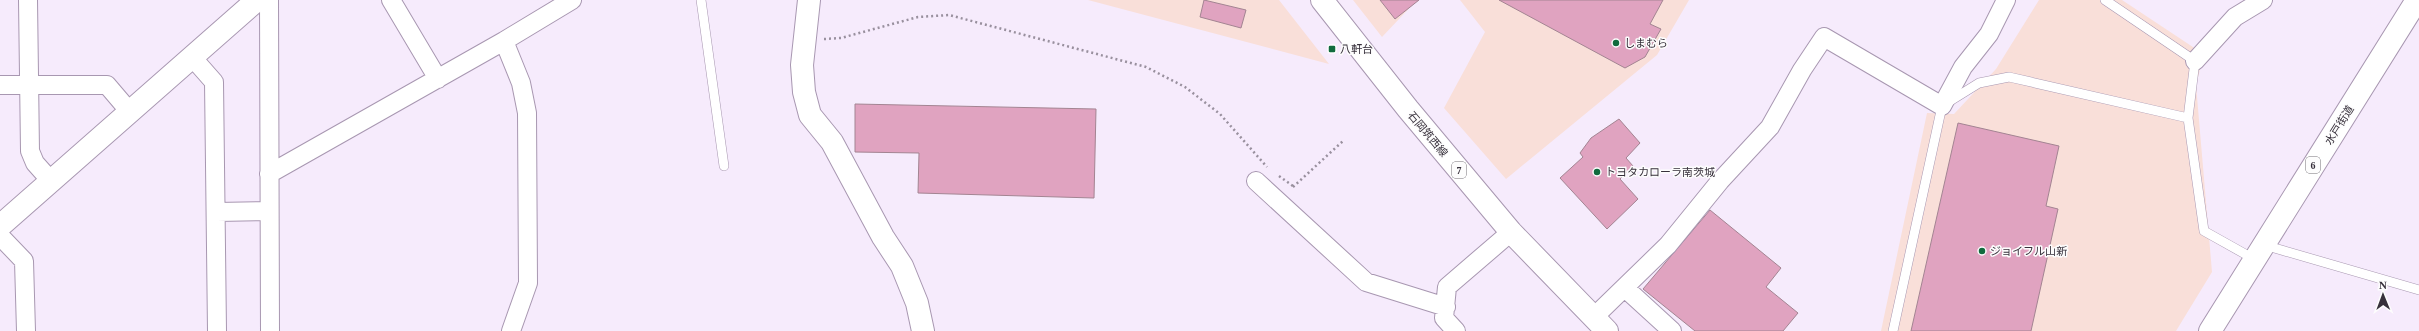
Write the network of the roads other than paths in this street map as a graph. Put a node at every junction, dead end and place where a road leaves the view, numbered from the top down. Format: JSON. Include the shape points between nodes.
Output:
{"nodes":[{"id":1,"x":28,"y":0,"type":"edge"},
{"id":2,"x":257,"y":0,"type":"edge"},
{"id":3,"x":269,"y":0,"type":"edge"},
{"id":4,"x":391,"y":0,"type":"edge"},
{"id":5,"x":572,"y":0,"type":"edge"},
{"id":6,"x":701,"y":0,"type":"edge"},
{"id":7,"x":809,"y":0,"type":"edge"},
{"id":8,"x":1322,"y":0,"type":"edge"},
{"id":9,"x":2006,"y":0,"type":"edge"},
{"id":10,"x":2105,"y":0,"type":"edge"},
{"id":11,"x":2263,"y":0,"type":"edge"},
{"id":12,"x":2417,"y":0,"type":"edge"},
{"id":13,"x":504,"y":41,"type":"junction"},
{"id":14,"x":192,"y":57,"type":"junction"},
{"id":15,"x":2195,"y":61,"type":"junction"},
{"id":16,"x":438,"y":79,"type":"junction"},
{"id":17,"x":29,"y":85,"type":"junction"},
{"id":18,"x":0,"y":86,"type":"edge"},
{"id":19,"x":1942,"y":106,"type":"junction"},
{"id":20,"x":130,"y":112,"type":"junction"},
{"id":21,"x":2188,"y":118,"type":"junction"},
{"id":22,"x":724,"y":166,"type":"dead end"},
{"id":23,"x":269,"y":174,"type":"junction"},
{"id":24,"x":50,"y":181,"type":"junction"},
{"id":25,"x":1256,"y":181,"type":"dead end"},
{"id":26,"x":269,"y":211,"type":"junction"},
{"id":27,"x":217,"y":212,"type":"junction"},
{"id":28,"x":0,"y":226,"type":"edge"},
{"id":29,"x":1512,"y":232,"type":"junction"},
{"id":30,"x":0,"y":236,"type":"edge"},
{"id":31,"x":2258,"y":252,"type":"junction"},
{"id":32,"x":1625,"y":288,"type":"junction"},
{"id":33,"x":2419,"y":290,"type":"edge"},
{"id":34,"x":1446,"y":307,"type":"junction"},
{"id":35,"x":1601,"y":324,"type":"edge"},
{"id":36,"x":26,"y":331,"type":"edge"},
{"id":37,"x":217,"y":331,"type":"edge"},
{"id":38,"x":270,"y":331,"type":"edge"},
{"id":39,"x":511,"y":331,"type":"edge"},
{"id":40,"x":923,"y":331,"type":"edge"},
{"id":41,"x":1456,"y":331,"type":"edge"},
{"id":42,"x":1672,"y":331,"type":"edge"},
{"id":43,"x":1893,"y":331,"type":"edge"},
{"id":44,"x":2210,"y":331,"type":"edge"}],
"edges":[{"from":1,"to":17,"type":"street"},
{"from":2,"to":14,"type":"main road"},
{"from":3,"to":23,"type":"street"},
{"from":4,"to":16,"type":"street"},
{"from":5,"to":13,"type":"street"},
{"from":6,"to":22,"type":"lane"},
{"from":7,"to":40,"type":"main road","via":[[802,65],[804,92],[810,115],[832,142],[883,237],[902,266],[917,303]]},
{"from":8,"to":29,"type":"main road","name":"石岡筑西線","number":"7","via":[[1408,109]]},
{"from":9,"to":19,"type":"street","via":[[1989,34],[1963,67]]},
{"from":10,"to":15,"type":"lane"},
{"from":11,"to":15,"type":"street","via":[[2235,17]]},
{"from":12,"to":31,"type":"main road","name":"水戸街道","number":"6"},
{"from":13,"to":16,"type":"street"},
{"from":13,"to":39,"type":"street","via":[[521,83],[527,113],[528,283]]},
{"from":14,"to":20,"type":"main road"},
{"from":14,"to":27,"type":"street","via":[[214,82]]},
{"from":15,"to":21,"type":"lane"},
{"from":16,"to":23,"type":"street"},
{"from":17,"to":18,"type":"street"},
{"from":17,"to":20,"type":"street","via":[[107,85]]},
{"from":17,"to":24,"type":"street","via":[[30,152],[35,163]]},
{"from":19,"to":21,"type":"lane","via":[[1979,83],[2009,77]]},
{"from":19,"to":32,"type":"street","via":[[1824,37],[1770,127],[1720,181],[1668,245]]},
{"from":19,"to":43,"type":"lane"},
{"from":20,"to":24,"type":"main road"},
{"from":21,"to":31,"type":"lane","via":[[2204,231]]},
{"from":23,"to":26,"type":"street"},
{"from":24,"to":28,"type":"main road"},
{"from":25,"to":34,"type":"street","via":[[1366,282]]},
{"from":26,"to":27,"type":"street"},
{"from":26,"to":38,"type":"street"},
{"from":27,"to":37,"type":"street"},
{"from":29,"to":34,"type":"street","via":[[1447,287]]},
{"from":29,"to":35,"type":"main road","name":"石岡筑西線","number":"7"},
{"from":30,"to":36,"type":"street","via":[[24,261]]},
{"from":31,"to":33,"type":"lane"},
{"from":31,"to":44,"type":"main road","name":"水戸街道","number":"6"},
{"from":32,"to":35,"type":"street"},
{"from":32,"to":42,"type":"street"},
{"from":34,"to":41,"type":"street","via":[[1444,318]]}]}
